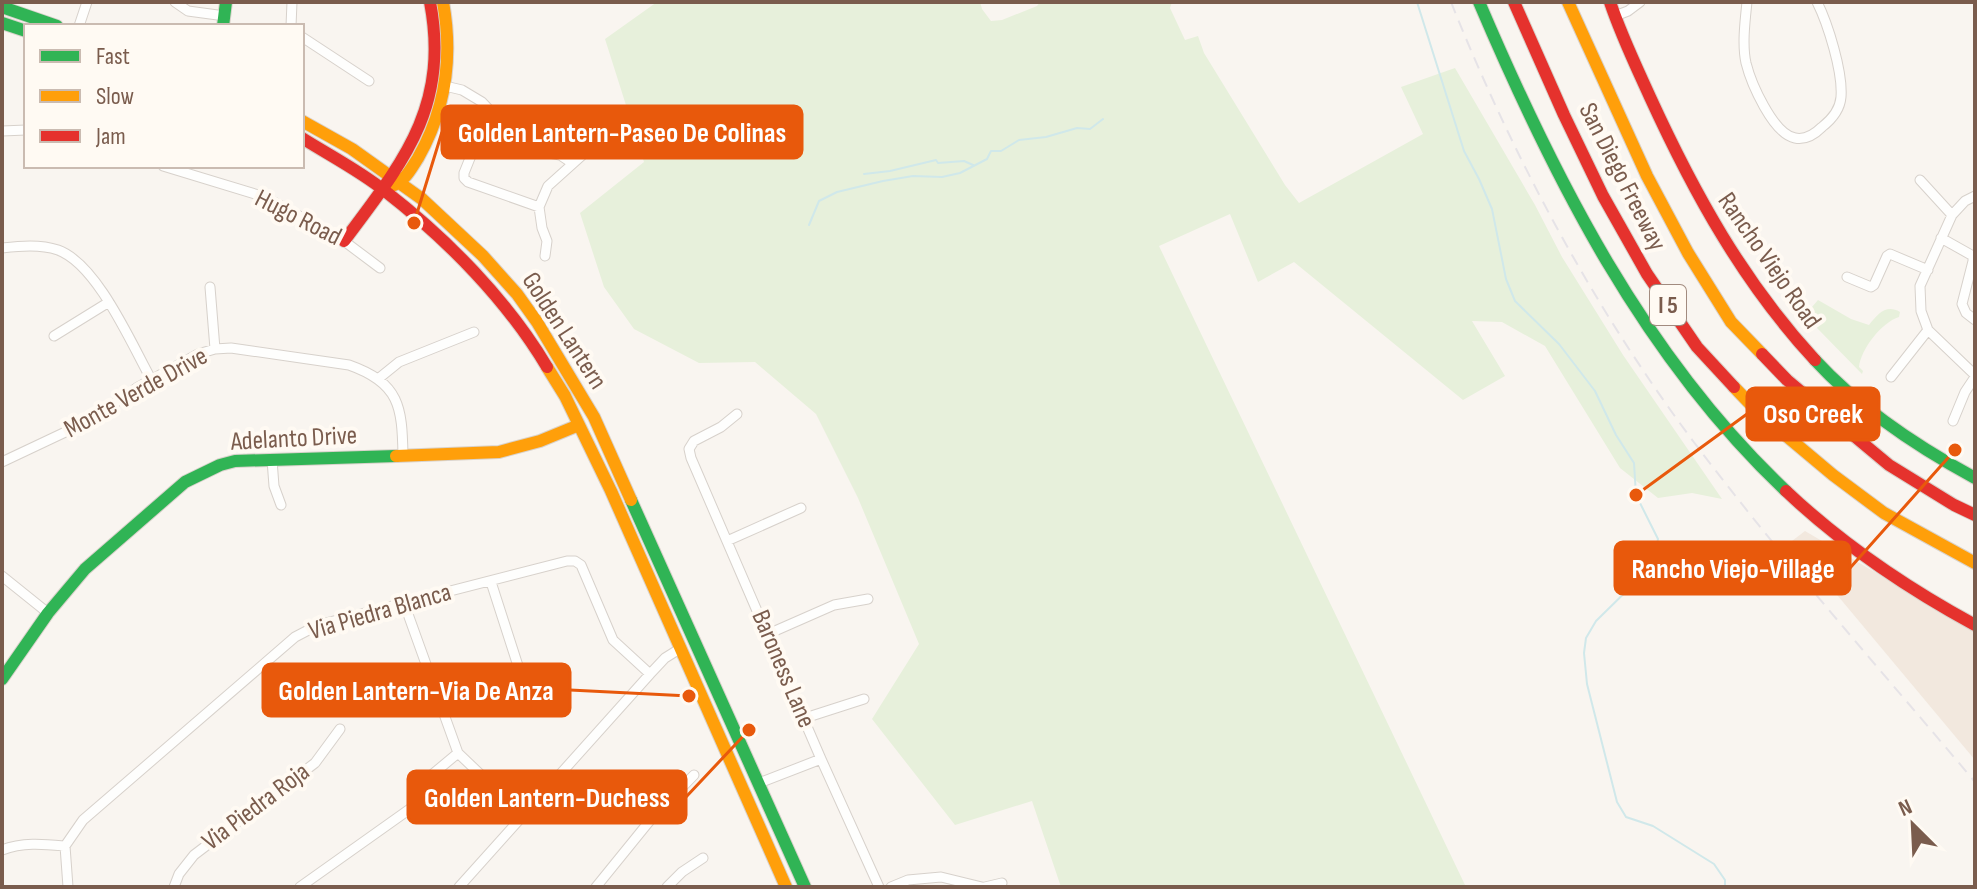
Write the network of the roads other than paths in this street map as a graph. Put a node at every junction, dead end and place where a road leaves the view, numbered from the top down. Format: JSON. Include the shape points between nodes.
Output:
{"nodes":[{"id":1,"x":87,"y":2,"type":"edge"},
{"id":2,"x":175,"y":2,"type":"edge"},
{"id":3,"x":292,"y":2,"type":"edge"},
{"id":4,"x":430,"y":2,"type":"edge"},
{"id":5,"x":443,"y":2,"type":"edge"},
{"id":6,"x":1479,"y":2,"type":"edge"},
{"id":7,"x":1514,"y":2,"type":"edge"},
{"id":8,"x":1568,"y":2,"type":"edge"},
{"id":9,"x":1610,"y":2,"type":"edge"},
{"id":10,"x":1640,"y":2,"type":"edge"},
{"id":11,"x":1747,"y":2,"type":"edge"},
{"id":12,"x":1817,"y":2,"type":"edge"},
{"id":13,"x":2,"y":7,"type":"edge"},
{"id":14,"x":225,"y":15,"type":"edge"},
{"id":15,"x":1615,"y":16,"type":"junction"},
{"id":16,"x":2,"y":23,"type":"edge"},
{"id":17,"x":51,"y":24,"type":"edge"},
{"id":18,"x":80,"y":24,"type":"edge"},
{"id":19,"x":291,"y":24,"type":"edge"},
{"id":20,"x":24,"y":30,"type":"edge"},
{"id":21,"x":304,"y":38,"type":"edge"},
{"id":22,"x":369,"y":81,"type":"dead end"},
{"id":23,"x":431,"y":83,"type":"junction"},
{"id":24,"x":445,"y":86,"type":"junction"},
{"id":25,"x":489,"y":111,"type":"junction"},
{"id":26,"x":304,"y":122,"type":"edge"},
{"id":27,"x":24,"y":130,"type":"edge"},
{"id":28,"x":2,"y":131,"type":"edge"},
{"id":29,"x":607,"y":133,"type":"dead end"},
{"id":30,"x":304,"y":139,"type":"edge"},
{"id":31,"x":572,"y":163,"type":"junction"},
{"id":32,"x":170,"y":168,"type":"edge"},
{"id":33,"x":395,"y":180,"type":"junction"},
{"id":34,"x":1920,"y":180,"type":"dead end"},
{"id":35,"x":383,"y":189,"type":"junction"},
{"id":36,"x":1975,"y":196,"type":"edge"},
{"id":37,"x":539,"y":207,"type":"junction"},
{"id":38,"x":1952,"y":215,"type":"junction"},
{"id":39,"x":1941,"y":238,"type":"junction"},
{"id":40,"x":344,"y":241,"type":"junction"},
{"id":41,"x":2,"y":248,"type":"edge"},
{"id":42,"x":545,"y":256,"type":"dead end"},
{"id":43,"x":380,"y":268,"type":"dead end"},
{"id":44,"x":1928,"y":270,"type":"junction"},
{"id":45,"x":1847,"y":277,"type":"dead end"},
{"id":46,"x":210,"y":287,"type":"dead end"},
{"id":47,"x":109,"y":302,"type":"junction"},
{"id":48,"x":1975,"y":320,"type":"edge"},
{"id":49,"x":1928,"y":330,"type":"junction"},
{"id":50,"x":474,"y":332,"type":"dead end"},
{"id":51,"x":54,"y":336,"type":"dead end"},
{"id":52,"x":215,"y":349,"type":"junction"},
{"id":53,"x":560,"y":359,"type":"junction"},
{"id":54,"x":1975,"y":376,"type":"edge"},
{"id":55,"x":1891,"y":377,"type":"dead end"},
{"id":56,"x":151,"y":379,"type":"junction"},
{"id":57,"x":378,"y":379,"type":"junction"},
{"id":58,"x":737,"y":414,"type":"dead end"},
{"id":59,"x":1953,"y":421,"type":"dead end"},
{"id":60,"x":579,"y":425,"type":"junction"},
{"id":61,"x":403,"y":455,"type":"junction"},
{"id":62,"x":272,"y":460,"type":"junction"},
{"id":63,"x":2,"y":462,"type":"edge"},
{"id":64,"x":622,"y":476,"type":"junction"},
{"id":65,"x":1975,"y":478,"type":"edge"},
{"id":66,"x":281,"y":505,"type":"dead end"},
{"id":67,"x":801,"y":508,"type":"dead end"},
{"id":68,"x":1975,"y":515,"type":"edge"},
{"id":69,"x":727,"y":541,"type":"junction"},
{"id":70,"x":1975,"y":563,"type":"edge"},
{"id":71,"x":2,"y":576,"type":"edge"},
{"id":72,"x":491,"y":582,"type":"junction"},
{"id":73,"x":868,"y":599,"type":"dead end"},
{"id":74,"x":404,"y":603,"type":"junction"},
{"id":75,"x":48,"y":613,"type":"junction"},
{"id":76,"x":685,"y":622,"type":"junction"},
{"id":77,"x":1975,"y":625,"type":"edge"},
{"id":78,"x":768,"y":634,"type":"junction"},
{"id":79,"x":681,"y":648,"type":"junction"},
{"id":80,"x":701,"y":655,"type":"junction"},
{"id":81,"x":650,"y":674,"type":"junction"},
{"id":82,"x":2,"y":679,"type":"edge"},
{"id":83,"x":864,"y":699,"type":"dead end"},
{"id":84,"x":529,"y":700,"type":"dead end"},
{"id":85,"x":805,"y":718,"type":"junction"},
{"id":86,"x":340,"y":729,"type":"dead end"},
{"id":87,"x":458,"y":753,"type":"junction"},
{"id":88,"x":821,"y":759,"type":"junction"},
{"id":89,"x":736,"y":774,"type":"junction"},
{"id":90,"x":694,"y":775,"type":"dead end"},
{"id":91,"x":759,"y":783,"type":"junction"},
{"id":92,"x":753,"y":813,"type":"junction"},
{"id":93,"x":524,"y":816,"type":"junction"},
{"id":94,"x":65,"y":846,"type":"junction"},
{"id":95,"x":2,"y":850,"type":"edge"},
{"id":96,"x":703,"y":858,"type":"dead end"},
{"id":97,"x":1002,"y":883,"type":"dead end"},
{"id":98,"x":68,"y":887,"type":"edge"},
{"id":99,"x":174,"y":887,"type":"edge"},
{"id":100,"x":300,"y":887,"type":"edge"},
{"id":101,"x":459,"y":887,"type":"edge"},
{"id":102,"x":597,"y":887,"type":"edge"},
{"id":103,"x":667,"y":887,"type":"edge"},
{"id":104,"x":786,"y":887,"type":"edge"},
{"id":105,"x":805,"y":887,"type":"edge"},
{"id":106,"x":879,"y":887,"type":"edge"},
{"id":107,"x":891,"y":887,"type":"edge"},
{"id":108,"x":984,"y":887,"type":"edge"}],
"edges":[{"from":1,"to":18,"type":"street"},
{"from":2,"to":14,"type":"street","via":[[188,11]]},
{"from":3,"to":19,"type":"street"},
{"from":4,"to":23,"type":"main road","via":[[435,33]]},
{"from":5,"to":24,"type":"main road"},
{"from":6,"to":77,"type":"main road","via":[[1574,203],[1701,398],[1745,449],[1824,524],[1884,569]]},
{"from":7,"to":70,"type":"main road","name":"San Diego Freeway","number":"I 5","via":[[1603,196],[1697,347],[1758,412],[1833,475],[1884,513]]},
{"from":8,"to":68,"type":"main road","name":"San Diego Freeway","number":"I 5","via":[[1647,176],[1731,322],[1787,380],[1889,465]]},
{"from":9,"to":15,"type":"main road","name":"Rancho Viejo Road"},
{"from":10,"to":15,"type":"street"},
{"from":11,"to":12,"type":"street","via":[[1749,72],[1778,127],[1785,135],[1801,138],[1825,125],[1841,96]]},
{"from":13,"to":17,"type":"main road"},
{"from":15,"to":65,"type":"main road","name":"Rancho Viejo Road","via":[[1709,219],[1785,327],[1858,402]]},
{"from":16,"to":20,"type":"main road"},
{"from":21,"to":22,"type":"street"},
{"from":23,"to":24,"type":"main road"},
{"from":23,"to":33,"type":"main road","via":[[422,122]]},
{"from":24,"to":25,"type":"street","via":[[462,90]]},
{"from":24,"to":33,"type":"main road","via":[[423,152]]},
{"from":25,"to":31,"type":"street","via":[[531,144]]},
{"from":25,"to":37,"type":"street","via":[[464,178]]},
{"from":26,"to":33,"type":"main road","name":"Golden Lantern"},
{"from":27,"to":28,"type":"street"},
{"from":29,"to":31,"type":"street"},
{"from":30,"to":35,"type":"main road","name":"Golden Lantern"},
{"from":31,"to":37,"type":"street","via":[[548,186]]},
{"from":32,"to":40,"type":"street","name":"Hugo Road","via":[[265,197]]},
{"from":33,"to":35,"type":"main road"},
{"from":33,"to":53,"type":"main road","name":"Golden Lantern","via":[[495,269]]},
{"from":34,"to":38,"type":"street"},
{"from":35,"to":40,"type":"main road"},
{"from":35,"to":60,"type":"main road","name":"Golden Lantern","via":[[490,288],[534,345]]},
{"from":36,"to":38,"type":"street"},
{"from":37,"to":42,"type":"street"},
{"from":38,"to":39,"type":"street"},
{"from":39,"to":44,"type":"street"},
{"from":39,"to":48,"type":"street","via":[[1973,256],[1962,304]]},
{"from":40,"to":43,"type":"street","name":"Hugo Road"},
{"from":41,"to":47,"type":"street","via":[[57,250],[81,264]]},
{"from":44,"to":45,"type":"street","via":[[1890,254],[1871,287]]},
{"from":44,"to":49,"type":"street","via":[[1920,286]]},
{"from":46,"to":52,"type":"street"},
{"from":47,"to":51,"type":"street"},
{"from":47,"to":56,"type":"street"},
{"from":49,"to":54,"type":"street"},
{"from":49,"to":55,"type":"street"},
{"from":50,"to":57,"type":"street","via":[[399,362]]},
{"from":52,"to":56,"type":"street","name":"Monte Verde Drive"},
{"from":52,"to":57,"type":"street","name":"Monte Verde Drive","via":[[349,365]]},
{"from":53,"to":60,"type":"main road","via":[[582,408]]},
{"from":53,"to":64,"type":"main road","name":"Golden Lantern"},
{"from":54,"to":59,"type":"street"},
{"from":56,"to":63,"type":"street","name":"Monte Verde Drive","via":[[96,416]]},
{"from":57,"to":61,"type":"street","via":[[399,405]]},
{"from":58,"to":69,"type":"street","name":"Baroness Lane","via":[[689,449]]},
{"from":60,"to":61,"type":"main road","name":"Adelanto Drive","via":[[499,452]]},
{"from":60,"to":64,"type":"main road","via":[[596,434],[609,463]]},
{"from":60,"to":79,"type":"main road","name":"Golden Lantern"},
{"from":61,"to":62,"type":"main road","name":"Adelanto Drive"},
{"from":62,"to":66,"type":"street"},
{"from":62,"to":75,"type":"main road","name":"Adelanto Drive","via":[[235,461],[185,482],[85,569]]},
{"from":64,"to":76,"type":"main road","name":"Golden Lantern"},
{"from":67,"to":69,"type":"street"},
{"from":69,"to":78,"type":"street","name":"Baroness Lane"},
{"from":71,"to":75,"type":"street"},
{"from":72,"to":74,"type":"street","name":"Via Piedra Blanca"},
{"from":72,"to":81,"type":"street","name":"Via Piedra Blanca","via":[[575,561],[613,640]]},
{"from":72,"to":84,"type":"street"},
{"from":73,"to":78,"type":"street","via":[[834,605]]},
{"from":74,"to":87,"type":"street"},
{"from":74,"to":94,"type":"street","name":"Via Piedra Blanca","via":[[318,625],[295,637],[83,820]]},
{"from":75,"to":82,"type":"main road","name":"Adelanto Drive"},
{"from":76,"to":79,"type":"main road"},
{"from":76,"to":80,"type":"main road","name":"Golden Lantern"},
{"from":78,"to":85,"type":"street","name":"Baroness Lane"},
{"from":79,"to":80,"type":"main road"},
{"from":79,"to":81,"type":"street"},
{"from":79,"to":89,"type":"main road","name":"Golden Lantern"},
{"from":80,"to":91,"type":"main road","name":"Golden Lantern"},
{"from":81,"to":93,"type":"street"},
{"from":83,"to":85,"type":"street"},
{"from":85,"to":88,"type":"street","name":"Baroness Lane"},
{"from":86,"to":99,"type":"street","name":"Via Piedra Roja","via":[[315,763],[194,855]]},
{"from":87,"to":93,"type":"street"},
{"from":87,"to":100,"type":"street","via":[[428,778],[414,806]]},
{"from":88,"to":91,"type":"street"},
{"from":88,"to":106,"type":"street","name":"Baroness Lane"},
{"from":89,"to":91,"type":"main road"},
{"from":89,"to":92,"type":"main road","name":"Golden Lantern"},
{"from":90,"to":102,"type":"street"},
{"from":91,"to":92,"type":"main road"},
{"from":91,"to":105,"type":"main road","name":"Golden Lantern"},
{"from":92,"to":104,"type":"main road","name":"Golden Lantern"},
{"from":93,"to":101,"type":"street"},
{"from":94,"to":95,"type":"street","via":[[33,844]]},
{"from":94,"to":98,"type":"street"},
{"from":96,"to":103,"type":"street"},
{"from":97,"to":108,"type":"street"},
{"from":107,"to":108,"type":"street","via":[[932,877]]}]}
